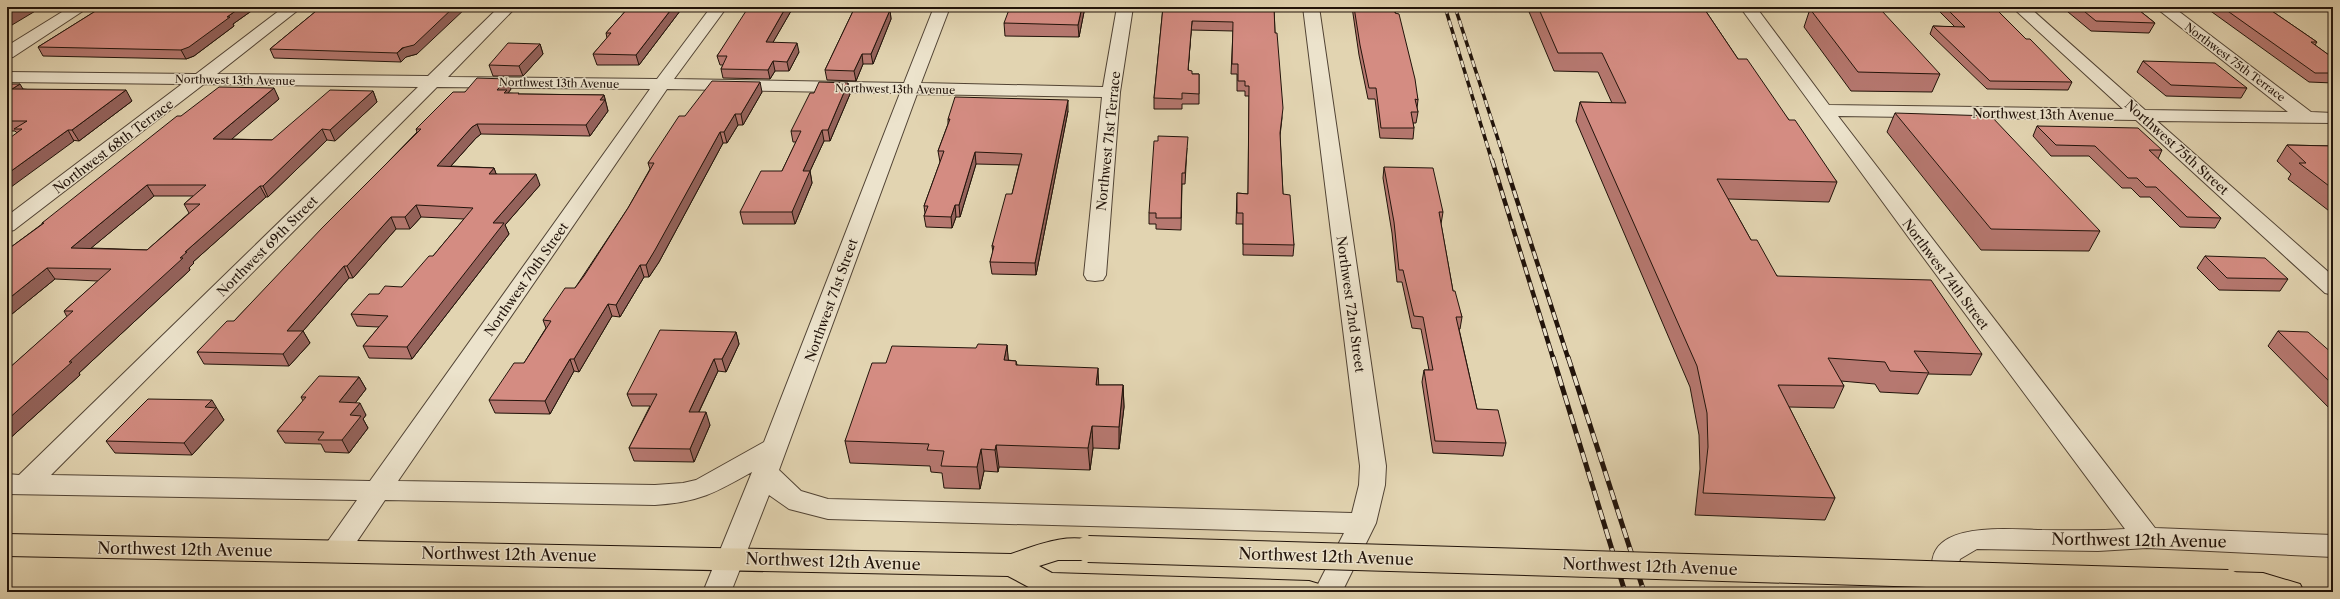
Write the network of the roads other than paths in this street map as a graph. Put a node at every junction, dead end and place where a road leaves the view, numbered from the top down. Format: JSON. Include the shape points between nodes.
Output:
{"nodes":[{"id":1,"x":81,"y":7,"type":"edge"},
{"id":2,"x":294,"y":7,"type":"edge"},
{"id":3,"x":508,"y":7,"type":"edge"},
{"id":4,"x":719,"y":7,"type":"edge"},
{"id":5,"x":942,"y":7,"type":"edge"},
{"id":6,"x":1125,"y":7,"type":"edge"},
{"id":7,"x":1312,"y":7,"type":"edge"},
{"id":8,"x":1748,"y":7,"type":"edge"},
{"id":9,"x":2020,"y":7,"type":"edge"},
{"id":10,"x":2163,"y":7,"type":"edge"},
{"id":11,"x":7,"y":53,"type":"edge"},
{"id":12,"x":7,"y":77,"type":"edge"},
{"id":13,"x":200,"y":80,"type":"junction"},
{"id":14,"x":433,"y":82,"type":"junction"},
{"id":15,"x":662,"y":84,"type":"junction"},
{"id":16,"x":910,"y":90,"type":"junction"},
{"id":17,"x":1111,"y":92,"type":"junction"},
{"id":18,"x":1824,"y":110,"type":"junction"},
{"id":19,"x":2143,"y":116,"type":"junction"},
{"id":20,"x":2307,"y":118,"type":"junction"},
{"id":21,"x":2333,"y":118,"type":"edge"},
{"id":22,"x":7,"y":226,"type":"edge"},
{"id":23,"x":1095,"y":275,"type":"dead end"},
{"id":24,"x":2333,"y":288,"type":"edge"},
{"id":25,"x":770,"y":460,"type":"junction"},
{"id":26,"x":16,"y":484,"type":"edge"},
{"id":27,"x":378,"y":491,"type":"junction"},
{"id":28,"x":1362,"y":523,"type":"junction"},
{"id":29,"x":2147,"y":538,"type":"junction"},
{"id":30,"x":7,"y":546,"type":"edge"},
{"id":31,"x":2333,"y":546,"type":"edge"},
{"id":32,"x":336,"y":552,"type":"junction"},
{"id":33,"x":731,"y":558,"type":"junction"},
{"id":34,"x":1012,"y":566,"type":"junction"},
{"id":35,"x":717,"y":592,"type":"edge"},
{"id":36,"x":1309,"y":592,"type":"edge"},
{"id":37,"x":1328,"y":592,"type":"edge"},
{"id":38,"x":1953,"y":592,"type":"edge"},
{"id":39,"x":2290,"y":592,"type":"edge"}],
"edges":[{"from":1,"to":11,"type":"street"},
{"from":2,"to":13,"type":"street","name":"Northwest 68th Terrace"},
{"from":3,"to":14,"type":"street","name":"Northwest 69th Street"},
{"from":4,"to":15,"type":"street","name":"Northwest 70th Street"},
{"from":5,"to":16,"type":"street","name":"Northwest 71st Street"},
{"from":6,"to":17,"type":"street","name":"Northwest 71st Terrace"},
{"from":7,"to":28,"type":"street","name":"Northwest 72nd Street","via":[[1373,466],[1371,497]]},
{"from":8,"to":18,"type":"street","name":"Northwest 74th Street"},
{"from":9,"to":19,"type":"street","name":"Northwest 75th Street"},
{"from":10,"to":20,"type":"street","name":"Northwest 75th Terrace"},
{"from":12,"to":13,"type":"street","name":"Northwest 13th Avenue"},
{"from":13,"to":14,"type":"street","name":"Northwest 13th Avenue"},
{"from":13,"to":22,"type":"street","name":"Northwest 68th Terrace"},
{"from":14,"to":15,"type":"street","name":"Northwest 13th Avenue"},
{"from":14,"to":26,"type":"street","name":"Northwest 69th Street"},
{"from":15,"to":16,"type":"street","name":"Northwest 13th Avenue"},
{"from":15,"to":27,"type":"street","name":"Northwest 70th Street"},
{"from":16,"to":17,"type":"street","name":"Northwest 13th Avenue"},
{"from":16,"to":25,"type":"street","name":"Northwest 71st Street"},
{"from":17,"to":23,"type":"street","name":"Northwest 71st Terrace"},
{"from":18,"to":19,"type":"street","name":"Northwest 13th Avenue"},
{"from":18,"to":29,"type":"street","name":"Northwest 74th Street"},
{"from":19,"to":20,"type":"street","name":"Northwest 13th Avenue"},
{"from":19,"to":24,"type":"street","name":"Northwest 75th Street"},
{"from":20,"to":21,"type":"street","name":"Northwest 13th Avenue"},
{"from":25,"to":27,"type":"street","via":[[684,493],[655,495]]},
{"from":25,"to":28,"type":"street","via":[[782,493],[812,506],[828,509]]},
{"from":25,"to":33,"type":"street","name":"Northwest 71st Street"},
{"from":26,"to":27,"type":"street"},
{"from":27,"to":32,"type":"street","name":"Northwest 70th Street"},
{"from":28,"to":37,"type":"street","name":"Northwest 72nd Street"},
{"from":29,"to":31,"type":"street","name":"Northwest 12th Avenue"},
{"from":29,"to":38,"type":"street","name":"Northwest 12th Avenue","via":[[2098,541],[1977,539],[1958,544],[1948,553],[1944,565],[1947,581]]},
{"from":30,"to":32,"type":"main road","name":"Northwest 12th Avenue"},
{"from":32,"to":33,"type":"main road","name":"Northwest 12th Avenue"},
{"from":33,"to":34,"type":"main road","name":"Northwest 12th Avenue"},
{"from":33,"to":35,"type":"street","name":"Northwest 71st Street"},
{"from":34,"to":36,"type":"main road","name":"Northwest 12th Avenue","via":[[1048,584]]},
{"from":34,"to":39,"type":"main road","name":"Northwest 12th Avenue","bridge":true,"via":[[1056,549],[1088,549],[2263,584]]}]}
